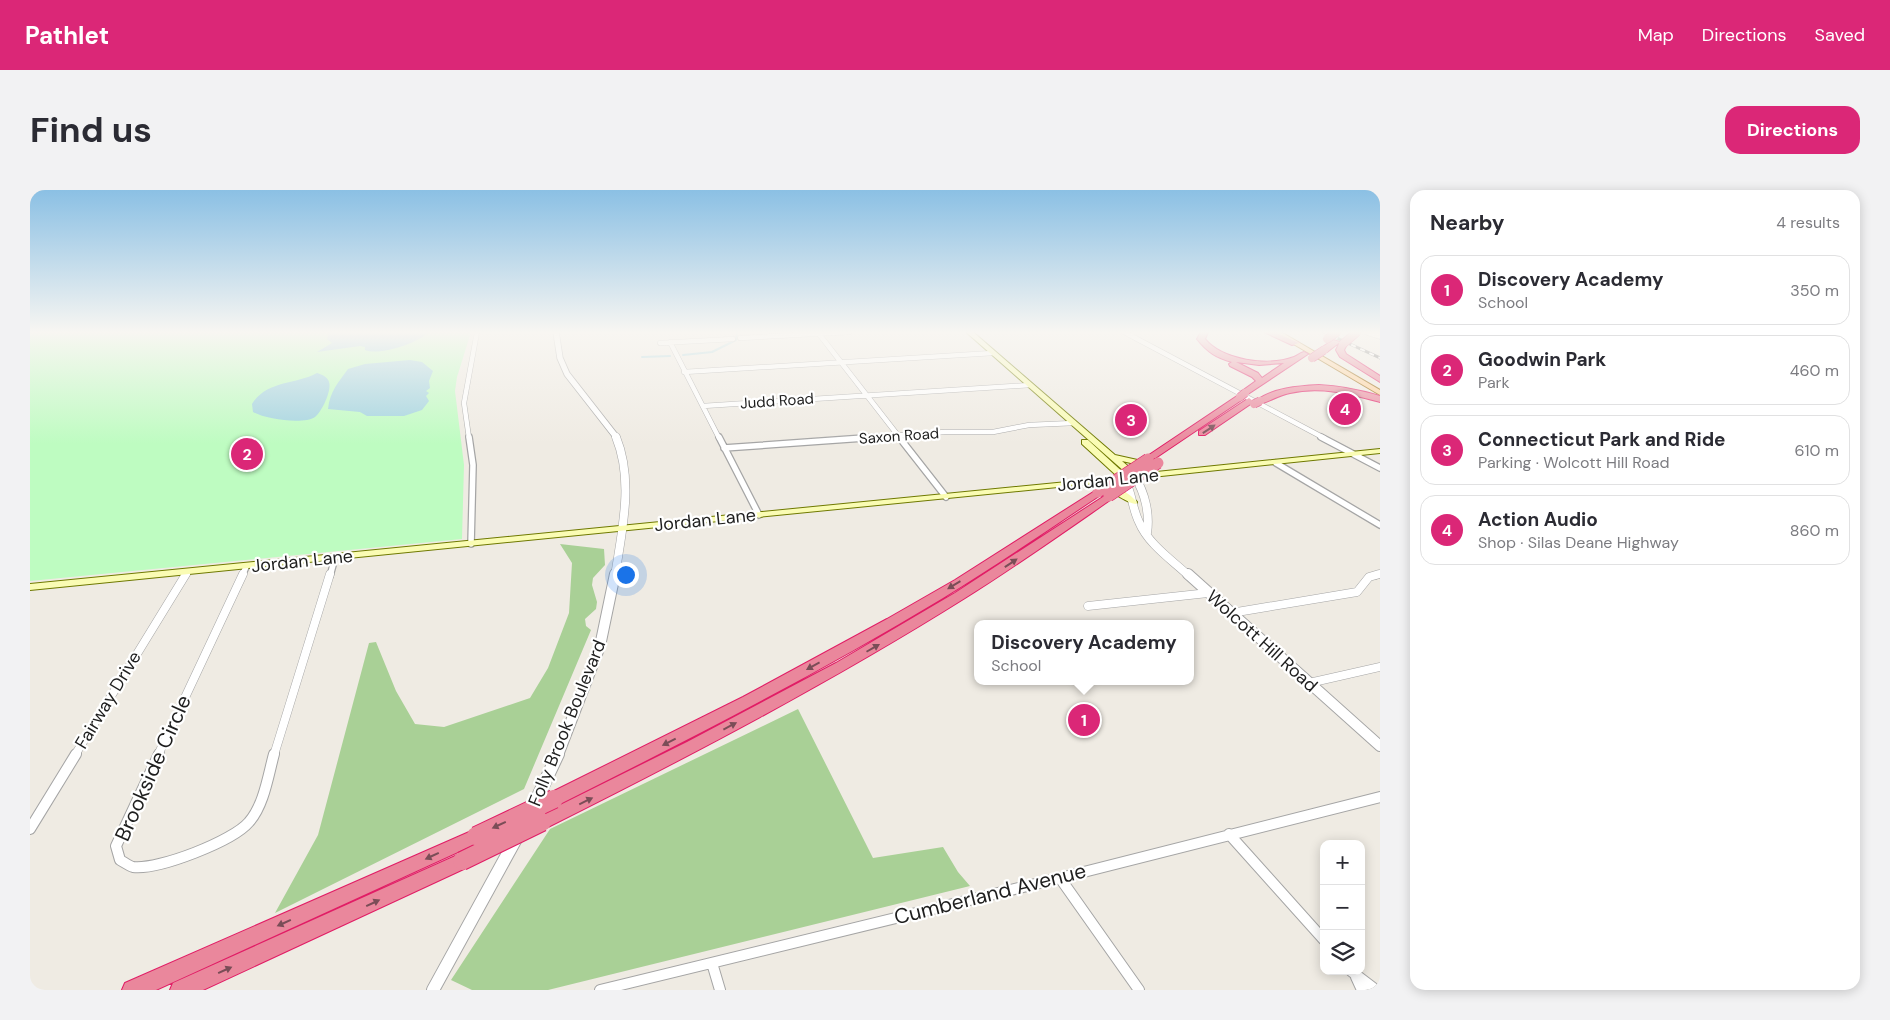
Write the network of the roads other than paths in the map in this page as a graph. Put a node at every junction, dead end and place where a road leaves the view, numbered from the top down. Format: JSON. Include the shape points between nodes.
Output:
{"nodes":[{"id":1,"x":470,"y":369,"type":"edge"},
{"id":2,"x":565,"y":369,"type":"edge"},
{"id":3,"x":726,"y":369,"type":"edge"},
{"id":4,"x":846,"y":369,"type":"edge"},
{"id":5,"x":1002,"y":369,"type":"edge"},
{"id":6,"x":1012,"y":369,"type":"edge"},
{"id":7,"x":1194,"y":369,"type":"edge"},
{"id":8,"x":1245,"y":369,"type":"edge"},
{"id":9,"x":1282,"y":369,"type":"edge"},
{"id":10,"x":1290,"y":369,"type":"edge"},
{"id":11,"x":1339,"y":369,"type":"edge"},
{"id":12,"x":1348,"y":369,"type":"edge"},
{"id":13,"x":1364,"y":369,"type":"edge"},
{"id":14,"x":684,"y":372,"type":"joint"},
{"id":15,"x":1380,"y":380,"type":"edge"},
{"id":16,"x":1030,"y":385,"type":"junction"},
{"id":17,"x":1258,"y":385,"type":"junction"},
{"id":18,"x":1021,"y":386,"type":"junction"},
{"id":19,"x":1380,"y":388,"type":"edge"},
{"id":20,"x":1380,"y":393,"type":"edge"},
{"id":21,"x":866,"y":396,"type":"junction"},
{"id":22,"x":1250,"y":399,"type":"junction"},
{"id":23,"x":1380,"y":399,"type":"edge"},
{"id":24,"x":703,"y":406,"type":"junction"},
{"id":25,"x":1074,"y":423,"type":"junction"},
{"id":26,"x":1064,"y":424,"type":"junction"},
{"id":27,"x":899,"y":436,"type":"junction"},
{"id":28,"x":724,"y":448,"type":"junction"},
{"id":29,"x":1380,"y":451,"type":"edge"},
{"id":30,"x":1354,"y":454,"type":"junction"},
{"id":31,"x":1112,"y":457,"type":"junction"},
{"id":32,"x":1153,"y":461,"type":"junction"},
{"id":33,"x":1276,"y":463,"type":"junction"},
{"id":34,"x":1380,"y":468,"type":"edge"},
{"id":35,"x":1180,"y":473,"type":"junction"},
{"id":36,"x":1135,"y":477,"type":"junction"},
{"id":37,"x":1124,"y":478,"type":"junction"},
{"id":38,"x":1082,"y":482,"type":"junction"},
{"id":39,"x":1103,"y":494,"type":"junction"},
{"id":40,"x":946,"y":497,"type":"junction"},
{"id":41,"x":1133,"y":502,"type":"junction"},
{"id":42,"x":760,"y":515,"type":"junction"},
{"id":43,"x":1136,"y":515,"type":"junction"},
{"id":44,"x":1148,"y":516,"type":"junction"},
{"id":45,"x":1380,"y":525,"type":"edge"},
{"id":46,"x":622,"y":529,"type":"junction"},
{"id":47,"x":1147,"y":532,"type":"junction"},
{"id":48,"x":471,"y":544,"type":"junction"},
{"id":49,"x":335,"y":558,"type":"junction"},
{"id":50,"x":246,"y":567,"type":"junction"},
{"id":51,"x":187,"y":572,"type":"junction"},
{"id":52,"x":1380,"y":574,"type":"edge"},
{"id":53,"x":30,"y":587,"type":"edge"},
{"id":54,"x":1208,"y":593,"type":"junction"},
{"id":55,"x":1088,"y":606,"type":"dead end"},
{"id":56,"x":1231,"y":613,"type":"junction"},
{"id":57,"x":1380,"y":667,"type":"edge"},
{"id":58,"x":1310,"y":683,"type":"junction"},
{"id":59,"x":1380,"y":746,"type":"edge"},
{"id":60,"x":1380,"y":797,"type":"edge"},
{"id":61,"x":30,"y":829,"type":"edge"},
{"id":62,"x":1230,"y":834,"type":"junction"},
{"id":63,"x":1060,"y":878,"type":"junction"},
{"id":64,"x":1320,"y":935,"type":"edge"},
{"id":65,"x":712,"y":962,"type":"junction"},
{"id":66,"x":1354,"y":975,"type":"edge"},
{"id":67,"x":1355,"y":975,"type":"edge"},
{"id":68,"x":132,"y":990,"type":"edge"},
{"id":69,"x":180,"y":990,"type":"edge"},
{"id":70,"x":434,"y":990,"type":"edge"},
{"id":71,"x":600,"y":990,"type":"edge"},
{"id":72,"x":720,"y":990,"type":"edge"},
{"id":73,"x":1139,"y":990,"type":"edge"},
{"id":74,"x":1362,"y":990,"type":"edge"},
{"id":75,"x":1376,"y":990,"type":"edge"}],
"edges":[{"from":1,"to":48,"type":"street","via":[[464,403],[473,465]]},
{"from":2,"to":46,"type":"street","name":"Folly Brook Boulevard","via":[[615,434],[623,454],[626,486]]},
{"from":3,"to":14,"type":"street"},
{"from":4,"to":21,"type":"street"},
{"from":5,"to":18,"type":"main road","name":"Wolcott Hill Road"},
{"from":6,"to":16,"type":"main road"},
{"from":7,"to":30,"type":"street"},
{"from":8,"to":17,"type":"highway","via":[[1255,375]]},
{"from":9,"to":17,"type":"highway"},
{"from":10,"to":22,"type":"highway"},
{"from":11,"to":20,"type":"main road"},
{"from":12,"to":19,"type":"main road"},
{"from":13,"to":15,"type":"highway"},
{"from":14,"to":24,"type":"street"},
{"from":16,"to":18,"type":"street","name":"Judd Road"},
{"from":16,"to":25,"type":"main road"},
{"from":17,"to":22,"type":"highway"},
{"from":18,"to":21,"type":"street","name":"Judd Road"},
{"from":18,"to":26,"type":"main road","name":"Wolcott Hill Road"},
{"from":21,"to":24,"type":"street","name":"Judd Road"},
{"from":21,"to":27,"type":"street"},
{"from":22,"to":23,"type":"highway","via":[[1316,387],[1354,391]]},
{"from":22,"to":32,"type":"highway"},
{"from":32,"to":22,"type":"highway","one_way":true,"via":[[1230,414],[1245,410]]},
{"from":24,"to":28,"type":"street"},
{"from":25,"to":26,"type":"street","name":"Saxon Road"},
{"from":25,"to":31,"type":"main road"},
{"from":26,"to":27,"type":"street","name":"Saxon Road","via":[[1028,425],[993,432]]},
{"from":26,"to":37,"type":"main road","name":"Wolcott Hill Road"},
{"from":27,"to":28,"type":"street","name":"Saxon Road"},
{"from":27,"to":40,"type":"street"},
{"from":28,"to":42,"type":"street"},
{"from":29,"to":30,"type":"main road","name":"Jordan Lane"},
{"from":30,"to":33,"type":"main road","name":"Jordan Lane"},
{"from":30,"to":34,"type":"street"},
{"from":31,"to":35,"type":"main road"},
{"from":31,"to":36,"type":"main road"},
{"from":32,"to":39,"type":"highway","bridge":true},
{"from":33,"to":35,"type":"main road","name":"Jordan Lane"},
{"from":33,"to":45,"type":"street"},
{"from":35,"to":36,"type":"main road","name":"Jordan Lane"},
{"from":36,"to":37,"type":"main road","name":"Jordan Lane"},
{"from":36,"to":44,"type":"street"},
{"from":37,"to":38,"type":"main road","name":"Jordan Lane"},
{"from":37,"to":41,"type":"street","name":"Wolcott Hill Road"},
{"from":38,"to":40,"type":"main road","name":"Jordan Lane"},
{"from":38,"to":41,"type":"main road","via":[[1117,491]]},
{"from":39,"to":68,"type":"highway","one_way":true,"bridge":true,"via":[[857,642],[720,716],[476,836]]},
{"from":69,"to":39,"type":"highway","one_way":true,"bridge":true,"via":[[462,861],[727,728],[970,590]]},
{"from":40,"to":42,"type":"main road","name":"Jordan Lane"},
{"from":41,"to":43,"type":"street","name":"Wolcott Hill Road"},
{"from":42,"to":46,"type":"main road","name":"Jordan Lane"},
{"from":43,"to":44,"type":"street"},
{"from":43,"to":47,"type":"street","name":"Wolcott Hill Road","via":[[1138,523]]},
{"from":44,"to":47,"type":"street"},
{"from":46,"to":48,"type":"main road","name":"Jordan Lane"},
{"from":46,"to":70,"type":"street","name":"Folly Brook Boulevard","via":[[604,632],[556,760]]},
{"from":47,"to":54,"type":"street","name":"Wolcott Hill Road","via":[[1160,550]]},
{"from":48,"to":49,"type":"main road","name":"Jordan Lane"},
{"from":49,"to":50,"type":"main road","name":"Jordan Lane"},
{"from":49,"to":50,"type":"street","name":"Brookside Circle","via":[[257,810],[236,834],[183,857],[156,865],[132,867],[120,860],[116,846]]},
{"from":50,"to":51,"type":"main road","name":"Jordan Lane"},
{"from":51,"to":53,"type":"main road","name":"Jordan Lane"},
{"from":51,"to":61,"type":"street","name":"Fairway Drive"},
{"from":52,"to":56,"type":"street","via":[[1369,577],[1356,592]]},
{"from":54,"to":55,"type":"street"},
{"from":54,"to":56,"type":"street","name":"Wolcott Hill Road"},
{"from":56,"to":58,"type":"street","name":"Wolcott Hill Road"},
{"from":57,"to":58,"type":"street"},
{"from":58,"to":59,"type":"street","name":"Wolcott Hill Road"},
{"from":60,"to":62,"type":"street","name":"Cumberland Avenue"},
{"from":62,"to":63,"type":"street","name":"Cumberland Avenue"},
{"from":62,"to":64,"type":"street"},
{"from":63,"to":65,"type":"street","name":"Cumberland Avenue"},
{"from":63,"to":73,"type":"street"},
{"from":65,"to":71,"type":"street","name":"Cumberland Avenue"},
{"from":65,"to":72,"type":"street"},
{"from":66,"to":74,"type":"street"},
{"from":67,"to":75,"type":"street"}]}
